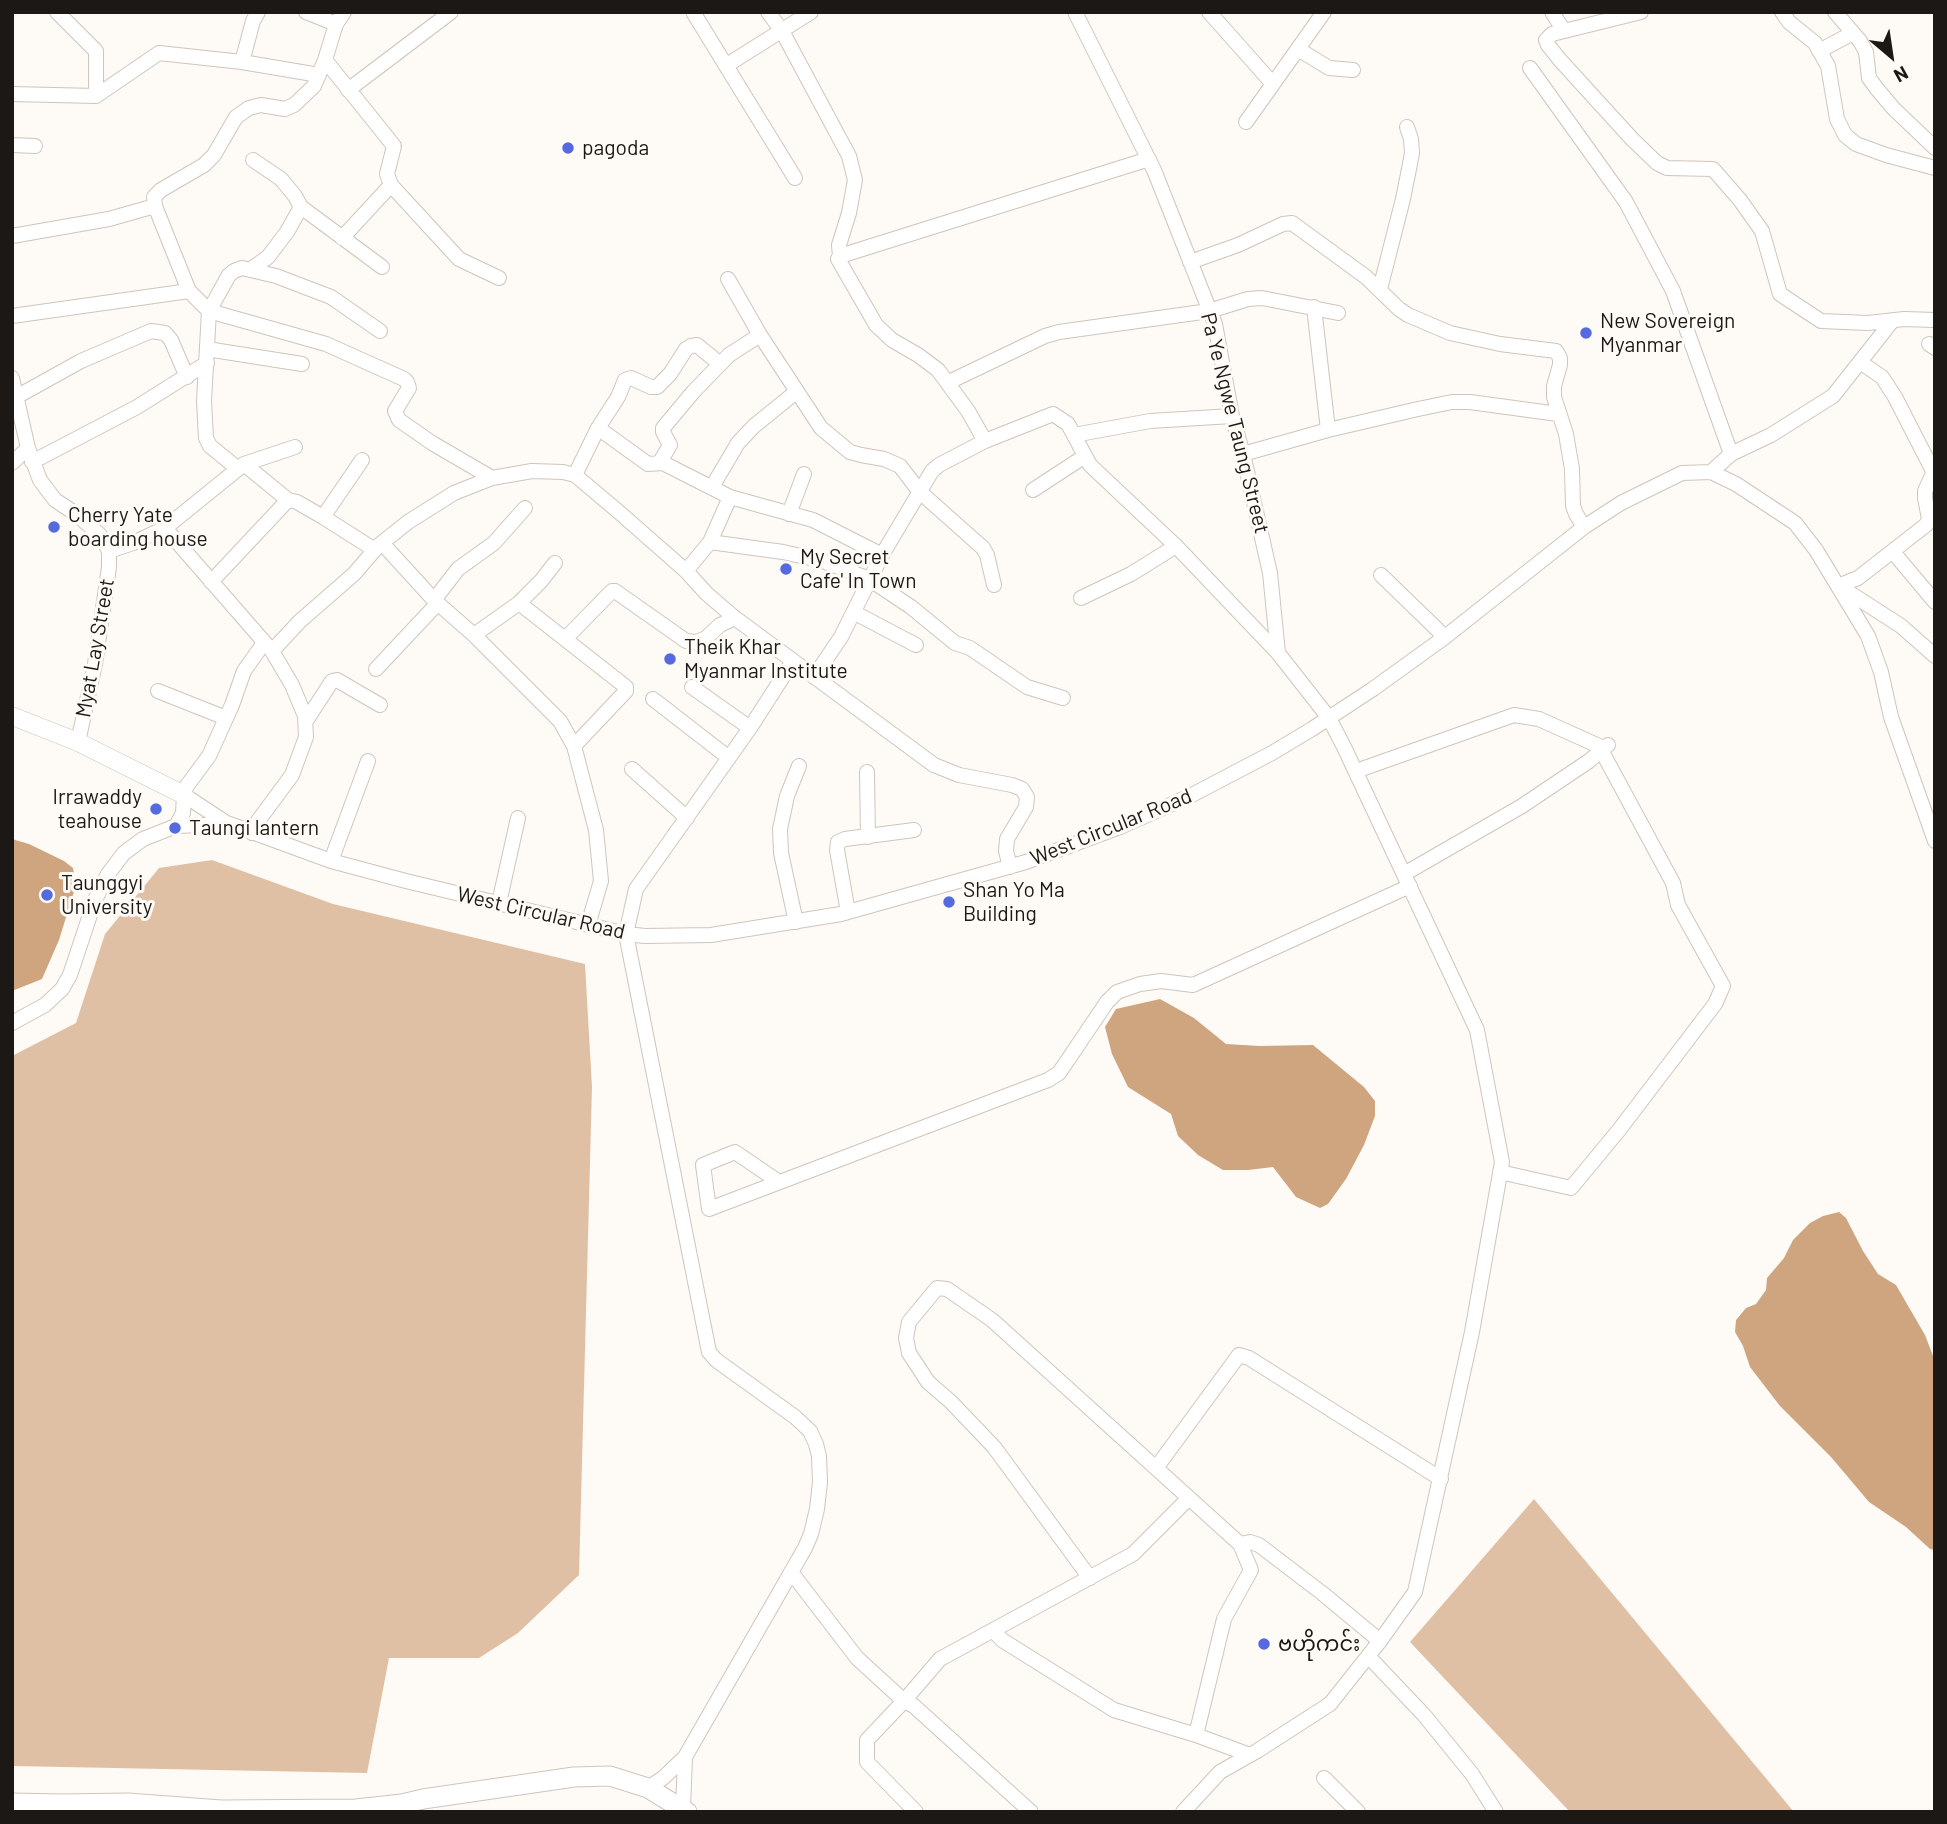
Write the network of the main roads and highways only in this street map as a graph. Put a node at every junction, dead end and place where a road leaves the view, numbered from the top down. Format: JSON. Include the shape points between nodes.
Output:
{"nodes":[{"id":1,"x":12,"y":716,"type":"edge"},
{"id":2,"x":184,"y":795,"type":"road end"},
{"id":3,"x":12,"y":1803,"type":"edge"},
{"id":4,"x":420,"y":1805,"type":"edge"},
{"id":5,"x":223,"y":1811,"type":"edge"},
{"id":6,"x":685,"y":1811,"type":"edge"}],
"edges":[{"from":1,"to":2,"type":"main road","via":[[78,742]]},
{"from":3,"to":5,"type":"highway","via":[[128,1803]]},
{"from":4,"to":5,"type":"highway"},
{"from":4,"to":6,"type":"highway","via":[[574,1777],[610,1776],[648,1788]]}]}
